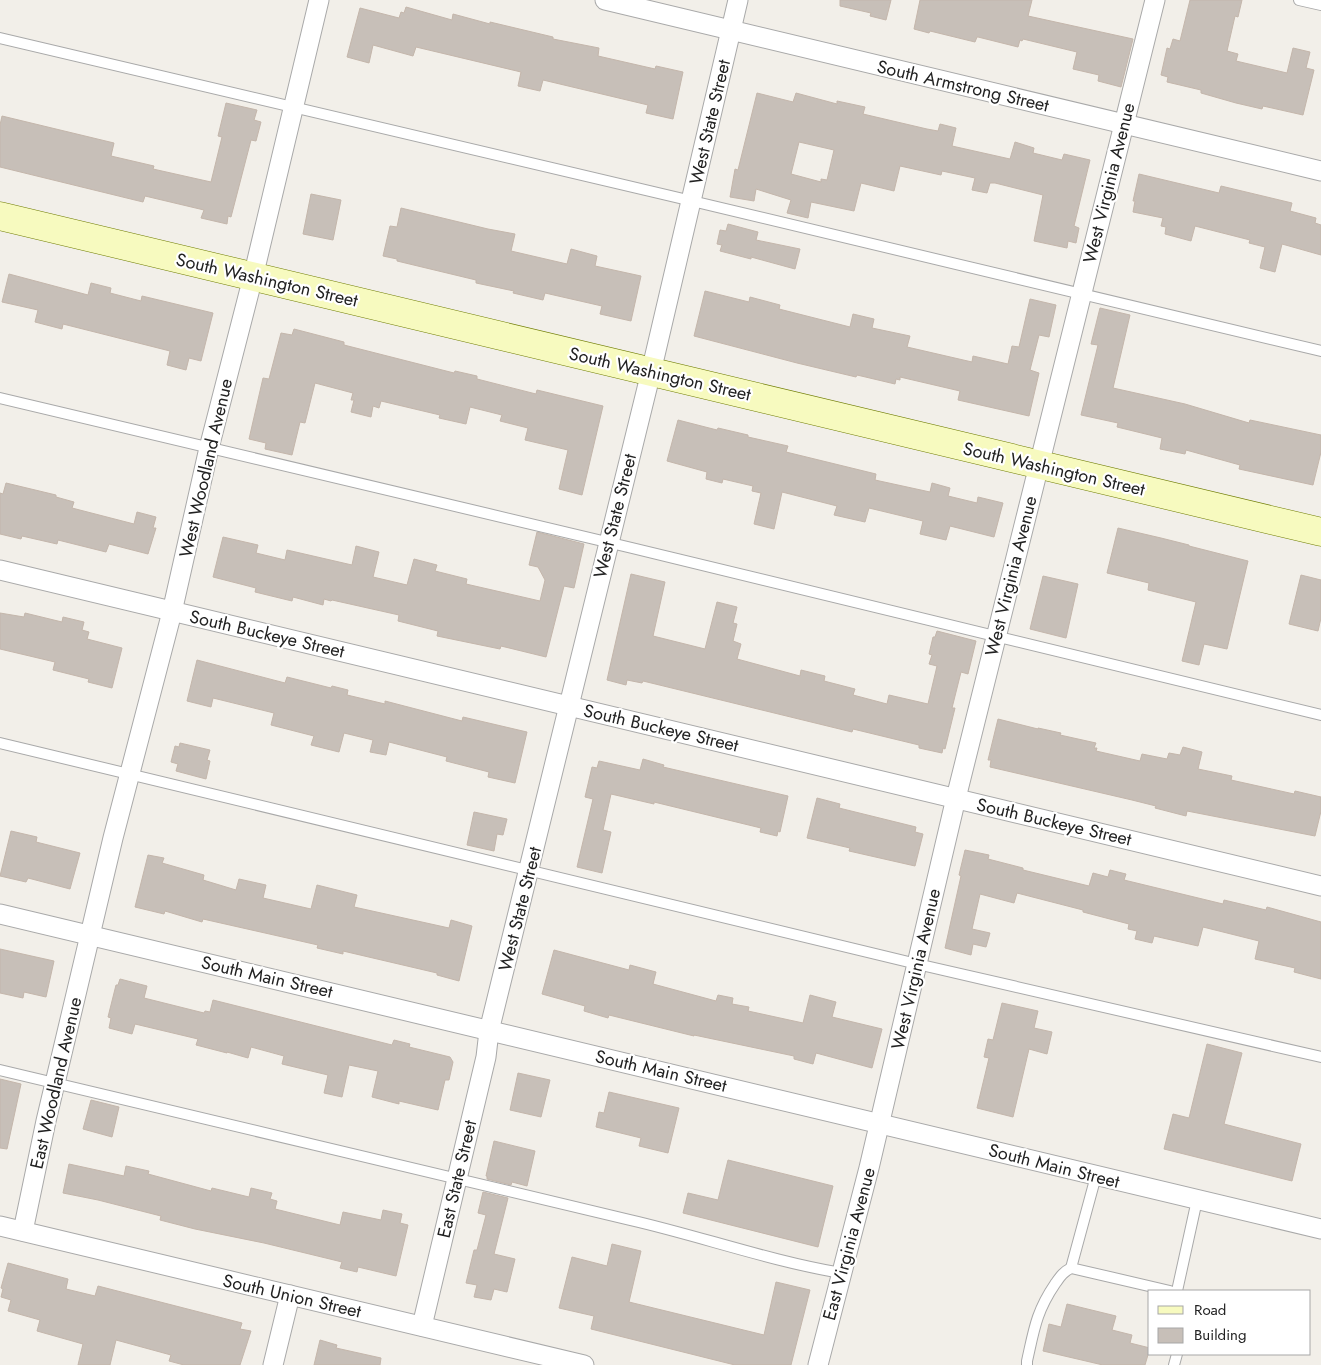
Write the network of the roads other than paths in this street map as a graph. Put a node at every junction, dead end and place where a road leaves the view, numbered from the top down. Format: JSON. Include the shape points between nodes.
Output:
{"nodes":[{"id":1,"x":319,"y":0,"type":"edge"},
{"id":2,"x":605,"y":0,"type":"edge"},
{"id":3,"x":738,"y":0,"type":"edge"},
{"id":4,"x":1155,"y":0,"type":"edge"},
{"id":5,"x":1299,"y":0,"type":"edge"},
{"id":6,"x":1321,"y":5,"type":"edge"},
{"id":7,"x":730,"y":30,"type":"junction"},
{"id":8,"x":0,"y":38,"type":"edge"},
{"id":9,"x":294,"y":108,"type":"junction"},
{"id":10,"x":1124,"y":124,"type":"junction"},
{"id":11,"x":1321,"y":171,"type":"edge"},
{"id":12,"x":692,"y":201,"type":"junction"},
{"id":13,"x":0,"y":216,"type":"edge"},
{"id":14,"x":253,"y":277,"type":"junction"},
{"id":15,"x":1082,"y":293,"type":"junction"},
{"id":16,"x":1321,"y":351,"type":"edge"},
{"id":17,"x":651,"y":372,"type":"junction"},
{"id":18,"x":0,"y":398,"type":"edge"},
{"id":19,"x":209,"y":448,"type":"junction"},
{"id":20,"x":1039,"y":465,"type":"junction"},
{"id":21,"x":1321,"y":532,"type":"edge"},
{"id":22,"x":608,"y":542,"type":"junction"},
{"id":23,"x":0,"y":570,"type":"edge"},
{"id":24,"x":172,"y":612,"type":"junction"},
{"id":25,"x":996,"y":636,"type":"junction"},
{"id":26,"x":568,"y":706,"type":"junction"},
{"id":27,"x":1321,"y":715,"type":"edge"},
{"id":28,"x":0,"y":743,"type":"edge"},
{"id":29,"x":130,"y":774,"type":"junction"},
{"id":30,"x":956,"y":798,"type":"junction"},
{"id":31,"x":530,"y":871,"type":"junction"},
{"id":32,"x":1321,"y":886,"type":"edge"},
{"id":33,"x":0,"y":914,"type":"edge"},
{"id":34,"x":90,"y":935,"type":"junction"},
{"id":35,"x":917,"y":964,"type":"junction"},
{"id":36,"x":489,"y":1031,"type":"junction"},
{"id":37,"x":1321,"y":1057,"type":"edge"},
{"id":38,"x":0,"y":1070,"type":"edge"},
{"id":39,"x":55,"y":1083,"type":"junction"},
{"id":40,"x":879,"y":1123,"type":"junction"},
{"id":41,"x":1096,"y":1176,"type":"junction"},
{"id":42,"x":456,"y":1180,"type":"junction"},
{"id":43,"x":1197,"y":1200,"type":"junction"},
{"id":44,"x":0,"y":1226,"type":"edge"},
{"id":45,"x":1321,"y":1229,"type":"edge"},
{"id":46,"x":22,"y":1231,"type":"junction"},
{"id":47,"x":1071,"y":1268,"type":"junction"},
{"id":48,"x":841,"y":1273,"type":"junction"},
{"id":49,"x":1166,"y":1290,"type":"edge"},
{"id":50,"x":1177,"y":1290,"type":"edge"},
{"id":51,"x":290,"y":1295,"type":"junction"},
{"id":52,"x":422,"y":1326,"type":"junction"},
{"id":53,"x":273,"y":1365,"type":"edge"},
{"id":54,"x":584,"y":1365,"type":"edge"},
{"id":55,"x":818,"y":1365,"type":"edge"},
{"id":56,"x":1027,"y":1365,"type":"edge"}],
"edges":[{"from":1,"to":9,"type":"street","name":"West Woodland Avenue"},
{"from":2,"to":7,"type":"street","name":"South Armstrong Street"},
{"from":3,"to":7,"type":"street","name":"West State Street"},
{"from":4,"to":10,"type":"street","name":"West Virginia Avenue"},
{"from":5,"to":6,"type":"lane"},
{"from":7,"to":10,"type":"street","name":"South Armstrong Street"},
{"from":7,"to":12,"type":"street","name":"West State Street"},
{"from":8,"to":9,"type":"lane"},
{"from":9,"to":12,"type":"lane"},
{"from":9,"to":14,"type":"street","name":"West Woodland Avenue"},
{"from":10,"to":11,"type":"street","name":"South Armstrong Street"},
{"from":10,"to":15,"type":"street","name":"West Virginia Avenue"},
{"from":12,"to":15,"type":"lane"},
{"from":12,"to":17,"type":"street","name":"West State Street"},
{"from":13,"to":14,"type":"main road","name":"South Washington Street"},
{"from":14,"to":17,"type":"main road","name":"South Washington Street"},
{"from":14,"to":19,"type":"street","name":"West Woodland Avenue"},
{"from":15,"to":16,"type":"lane"},
{"from":15,"to":20,"type":"street","name":"West Virginia Avenue"},
{"from":17,"to":20,"type":"main road","name":"South Washington Street"},
{"from":17,"to":22,"type":"street","name":"West State Street"},
{"from":18,"to":19,"type":"lane"},
{"from":19,"to":22,"type":"lane"},
{"from":19,"to":24,"type":"street","name":"West Woodland Avenue"},
{"from":20,"to":21,"type":"main road","name":"South Washington Street"},
{"from":20,"to":25,"type":"street","name":"West Virginia Avenue"},
{"from":22,"to":25,"type":"lane"},
{"from":22,"to":26,"type":"street","name":"West State Street"},
{"from":23,"to":24,"type":"street","name":"South Buckeye Street"},
{"from":24,"to":26,"type":"street","name":"South Buckeye Street"},
{"from":24,"to":29,"type":"street","name":"West Woodland Avenue"},
{"from":25,"to":27,"type":"lane"},
{"from":25,"to":30,"type":"street","name":"West Virginia Avenue"},
{"from":26,"to":30,"type":"street","name":"South Buckeye Street"},
{"from":26,"to":31,"type":"street","name":"West State Street"},
{"from":28,"to":29,"type":"lane"},
{"from":29,"to":31,"type":"lane"},
{"from":29,"to":34,"type":"street","name":"West Woodland Avenue"},
{"from":30,"to":32,"type":"street","name":"South Buckeye Street"},
{"from":30,"to":35,"type":"street","name":"West Virginia Avenue"},
{"from":31,"to":35,"type":"lane"},
{"from":31,"to":36,"type":"street","name":"West State Street"},
{"from":33,"to":34,"type":"street","name":"South Main Street"},
{"from":34,"to":36,"type":"street","name":"South Main Street"},
{"from":34,"to":39,"type":"street","name":"East Woodland Avenue"},
{"from":35,"to":37,"type":"lane"},
{"from":35,"to":40,"type":"street","name":"West Virginia Avenue"},
{"from":36,"to":40,"type":"street","name":"South Main Street"},
{"from":36,"to":42,"type":"street","name":"East State Street","via":[[486,1057]]},
{"from":38,"to":39,"type":"lane"},
{"from":39,"to":42,"type":"lane"},
{"from":39,"to":46,"type":"street","name":"East Woodland Avenue"},
{"from":40,"to":41,"type":"street","name":"South Main Street"},
{"from":40,"to":48,"type":"street","name":"East Virginia Avenue"},
{"from":41,"to":43,"type":"street","name":"South Main Street"},
{"from":41,"to":47,"type":"lane"},
{"from":42,"to":48,"type":"lane","via":[[670,1229]]},
{"from":42,"to":52,"type":"street","name":"East State Street"},
{"from":43,"to":45,"type":"street","name":"South Main Street"},
{"from":43,"to":50,"type":"lane"},
{"from":44,"to":46,"type":"street","name":"South Union Street"},
{"from":46,"to":51,"type":"street","name":"South Union Street"},
{"from":47,"to":49,"type":"lane"},
{"from":47,"to":56,"type":"lane","via":[[1064,1271],[1042,1304]]},
{"from":48,"to":55,"type":"street","name":"East Virginia Avenue"},
{"from":51,"to":52,"type":"street","name":"South Union Street"},
{"from":51,"to":53,"type":"street"},
{"from":52,"to":54,"type":"street","name":"South Union Street"}]}
